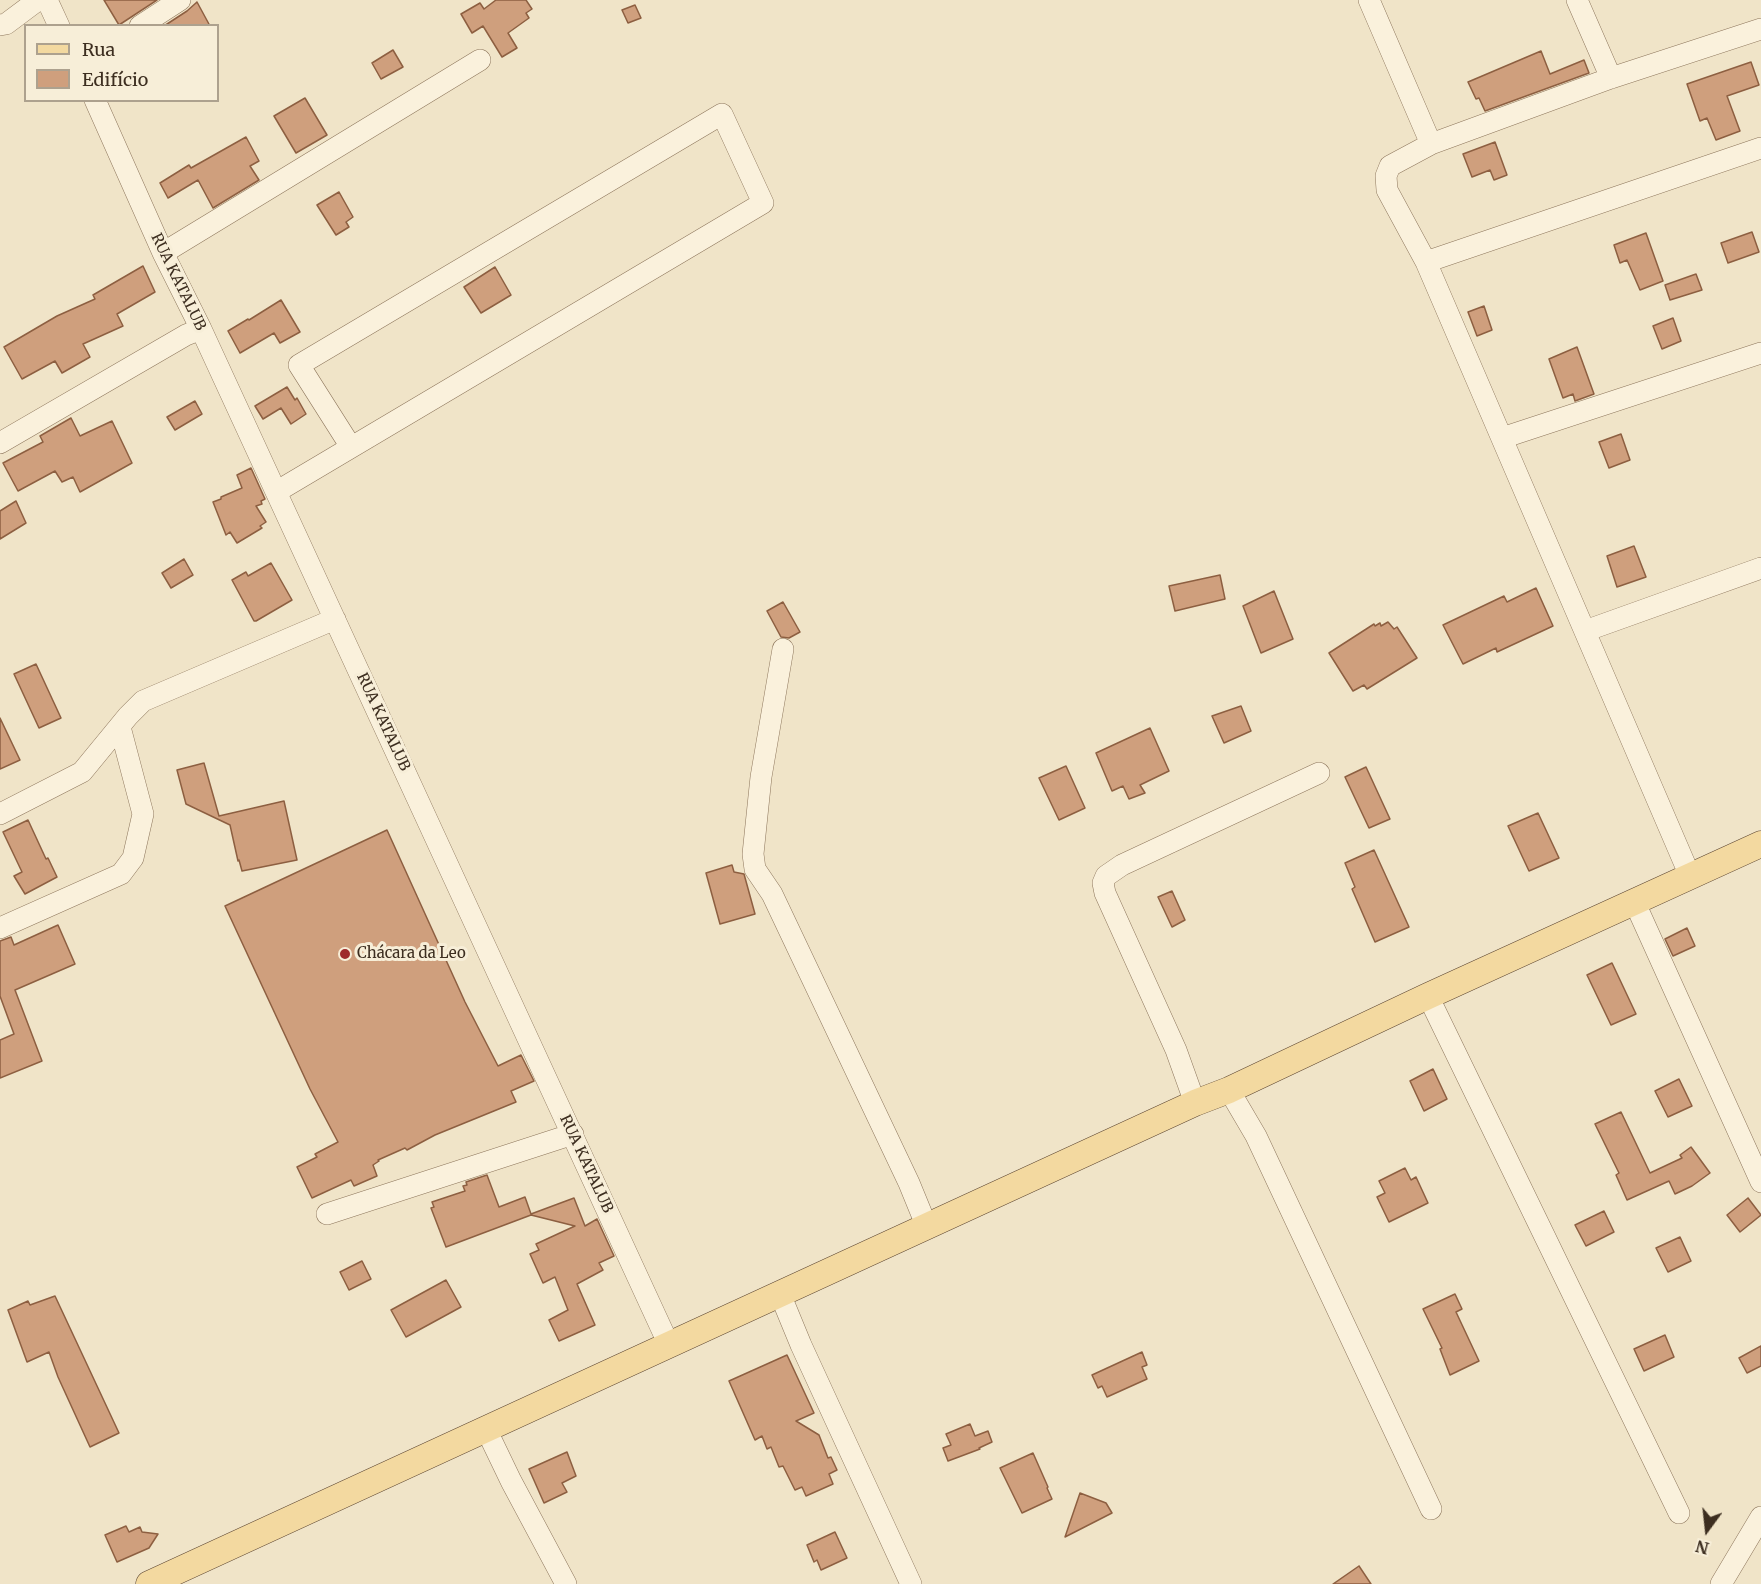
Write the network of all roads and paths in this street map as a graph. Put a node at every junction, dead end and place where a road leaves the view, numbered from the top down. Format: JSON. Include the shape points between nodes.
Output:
{"nodes":[{"id":1,"x":39,"y":0,"type":"edge"},
{"id":2,"x":47,"y":0,"type":"edge"},
{"id":3,"x":180,"y":0,"type":"edge"},
{"id":4,"x":1369,"y":0,"type":"edge"},
{"id":5,"x":1577,"y":0,"type":"edge"},
{"id":6,"x":1584,"y":0,"type":"edge"},
{"id":7,"x":58,"y":24,"type":"edge"},
{"id":8,"x":143,"y":24,"type":"edge"},
{"id":9,"x":0,"y":25,"type":"edge"},
{"id":10,"x":1589,"y":28,"type":"junction"},
{"id":11,"x":1761,"y":29,"type":"edge"},
{"id":12,"x":480,"y":60,"type":"dead end"},
{"id":13,"x":1611,"y":78,"type":"junction"},
{"id":14,"x":96,"y":102,"type":"edge"},
{"id":15,"x":1431,"y":144,"type":"junction"},
{"id":16,"x":1761,"y":148,"type":"edge"},
{"id":17,"x":163,"y":253,"type":"junction"},
{"id":18,"x":1426,"y":262,"type":"junction"},
{"id":19,"x":201,"y":328,"type":"junction"},
{"id":20,"x":1761,"y":353,"type":"edge"},
{"id":21,"x":1502,"y":438,"type":"junction"},
{"id":22,"x":0,"y":443,"type":"edge"},
{"id":23,"x":351,"y":447,"type":"junction"},
{"id":24,"x":276,"y":492,"type":"junction"},
{"id":25,"x":1761,"y":568,"type":"edge"},
{"id":26,"x":335,"y":619,"type":"junction"},
{"id":27,"x":1585,"y":631,"type":"junction"},
{"id":28,"x":783,"y":649,"type":"dead end"},
{"id":29,"x":120,"y":727,"type":"junction"},
{"id":30,"x":1319,"y":773,"type":"dead end"},
{"id":31,"x":0,"y":814,"type":"edge"},
{"id":32,"x":1761,"y":844,"type":"edge"},
{"id":33,"x":1690,"y":876,"type":"junction"},
{"id":34,"x":1634,"y":901,"type":"junction"},
{"id":35,"x":0,"y":928,"type":"edge"},
{"id":36,"x":1428,"y":996,"type":"junction"},
{"id":37,"x":1229,"y":1090,"type":"junction"},
{"id":38,"x":1195,"y":1103,"type":"junction"},
{"id":39,"x":573,"y":1134,"type":"junction"},
{"id":40,"x":1761,"y":1182,"type":"edge"},
{"id":41,"x":327,"y":1214,"type":"dead end"},
{"id":42,"x":927,"y":1227,"type":"junction"},
{"id":43,"x":780,"y":1294,"type":"junction"},
{"id":44,"x":669,"y":1345,"type":"junction"},
{"id":45,"x":486,"y":1429,"type":"junction"},
{"id":46,"x":1431,"y":1509,"type":"dead end"},
{"id":47,"x":1679,"y":1513,"type":"dead end"},
{"id":48,"x":1761,"y":1517,"type":"edge"},
{"id":49,"x":149,"y":1584,"type":"edge"},
{"id":50,"x":566,"y":1584,"type":"edge"},
{"id":51,"x":911,"y":1584,"type":"edge"},
{"id":52,"x":1721,"y":1584,"type":"edge"}],
"edges":[{"from":1,"to":9,"type":"street"},
{"from":2,"to":7,"type":"street"},
{"from":3,"to":8,"type":"street"},
{"from":4,"to":15,"type":"street"},
{"from":5,"to":10,"type":"street"},
{"from":6,"to":10,"type":"street"},
{"from":10,"to":13,"type":"street"},
{"from":11,"to":13,"type":"street"},
{"from":12,"to":17,"type":"street"},
{"from":13,"to":15,"type":"street"},
{"from":14,"to":17,"type":"street","name":"RUA KATALUB"},
{"from":15,"to":18,"type":"street","via":[[1390,166],[1386,176],[1387,190]]},
{"from":16,"to":18,"type":"street"},
{"from":17,"to":19,"type":"street","name":"RUA KATALUB"},
{"from":18,"to":21,"type":"street"},
{"from":19,"to":22,"type":"street"},
{"from":19,"to":24,"type":"street","name":"RUA KATALUB"},
{"from":20,"to":21,"type":"street"},
{"from":21,"to":27,"type":"street"},
{"from":23,"to":23,"type":"street","via":[[763,203],[722,114],[299,365]]},
{"from":23,"to":24,"type":"street"},
{"from":24,"to":26,"type":"street","name":"RUA KATALUB"},
{"from":25,"to":27,"type":"street"},
{"from":26,"to":29,"type":"street","via":[[143,701]]},
{"from":26,"to":39,"type":"street","name":"RUA KATALUB"},
{"from":27,"to":33,"type":"street"},
{"from":28,"to":42,"type":"street","via":[[761,777],[755,869],[772,894]]},
{"from":29,"to":31,"type":"street","via":[[82,772]]},
{"from":29,"to":35,"type":"street","via":[[142,814],[133,858],[121,874]]},
{"from":30,"to":38,"type":"street","via":[[1122,865],[1106,876],[1103,883]]},
{"from":32,"to":33,"type":"main road"},
{"from":33,"to":34,"type":"main road"},
{"from":34,"to":36,"type":"main road"},
{"from":34,"to":40,"type":"street"},
{"from":36,"to":37,"type":"main road"},
{"from":36,"to":47,"type":"street"},
{"from":37,"to":38,"type":"main road"},
{"from":37,"to":46,"type":"street","via":[[1256,1136]]},
{"from":38,"to":42,"type":"main road"},
{"from":39,"to":41,"type":"street"},
{"from":39,"to":44,"type":"street","name":"RUA KATALUB"},
{"from":42,"to":43,"type":"main road"},
{"from":43,"to":44,"type":"main road"},
{"from":43,"to":51,"type":"street"},
{"from":44,"to":45,"type":"main road"},
{"from":45,"to":49,"type":"main road"},
{"from":45,"to":50,"type":"street"},
{"from":48,"to":52,"type":"street"}]}
